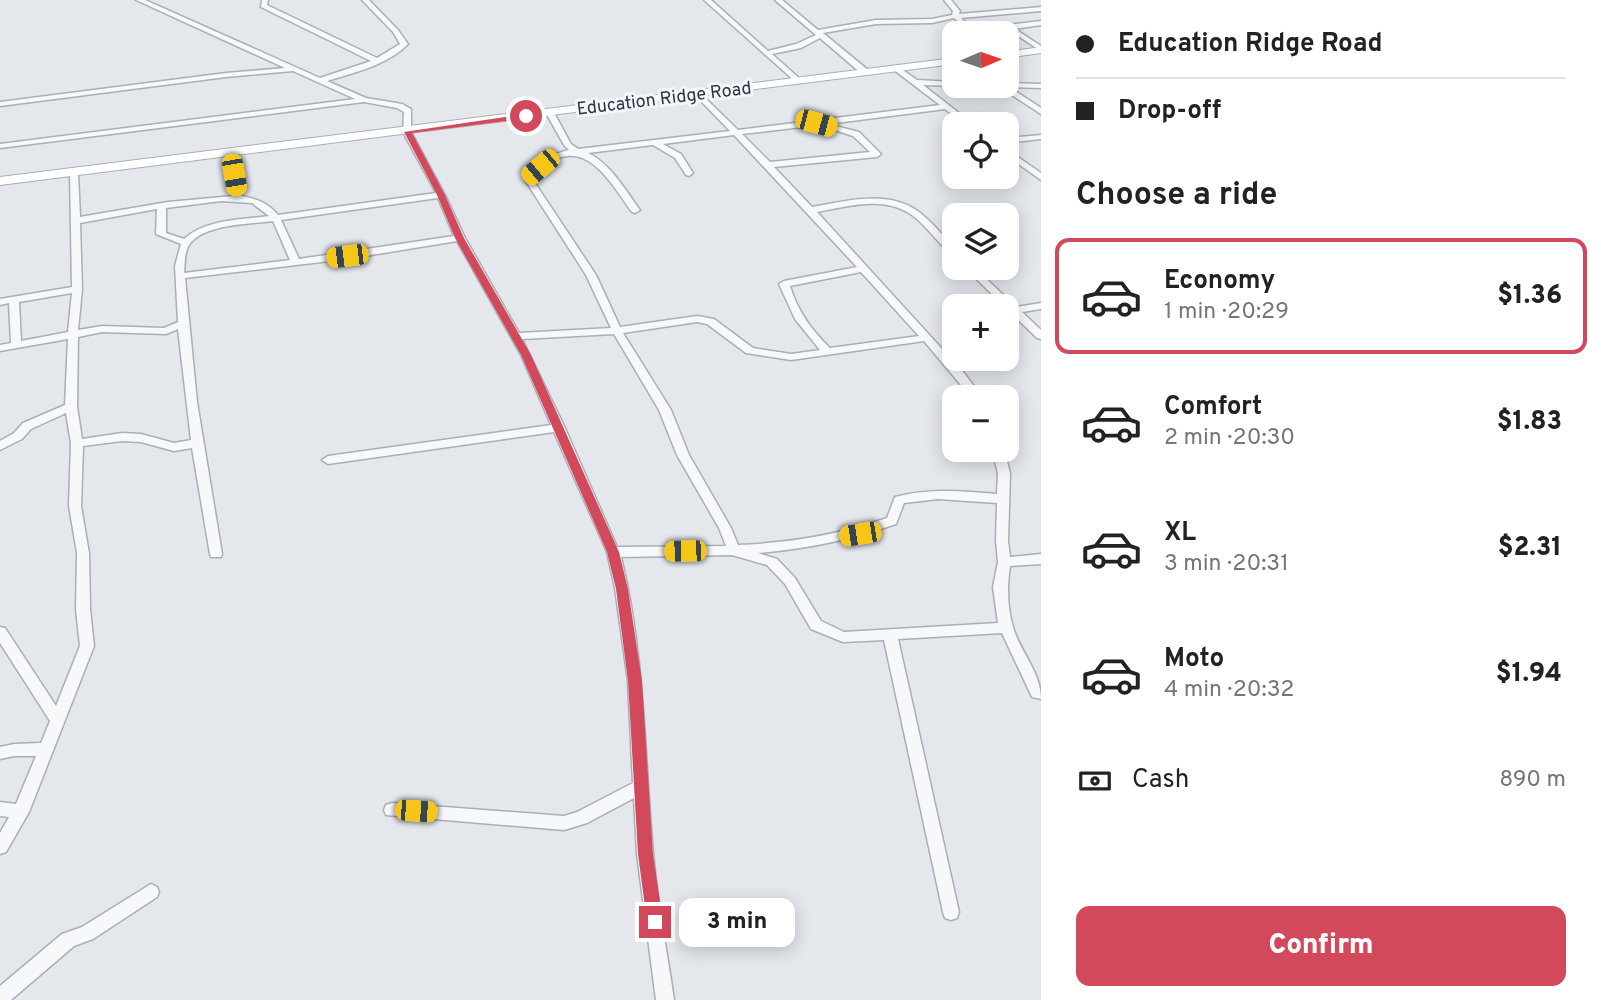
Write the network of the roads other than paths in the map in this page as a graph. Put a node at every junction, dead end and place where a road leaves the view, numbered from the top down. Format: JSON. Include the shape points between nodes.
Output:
{"nodes":[{"id":1,"x":142,"y":0,"type":"edge"},
{"id":2,"x":265,"y":0,"type":"edge"},
{"id":3,"x":365,"y":0,"type":"edge"},
{"id":4,"x":707,"y":0,"type":"edge"},
{"id":5,"x":778,"y":0,"type":"edge"},
{"id":6,"x":947,"y":0,"type":"edge"},
{"id":7,"x":1041,"y":9,"type":"edge"},
{"id":8,"x":955,"y":16,"type":"junction"},
{"id":9,"x":960,"y":21,"type":"edge"},
{"id":10,"x":1041,"y":23,"type":"edge"},
{"id":11,"x":1019,"y":26,"type":"edge"},
{"id":12,"x":819,"y":33,"type":"junction"},
{"id":13,"x":1019,"y":34,"type":"edge"},
{"id":14,"x":1041,"y":50,"type":"edge"},
{"id":15,"x":767,"y":53,"type":"junction"},
{"id":16,"x":1019,"y":53,"type":"edge"},
{"id":17,"x":375,"y":60,"type":"junction"},
{"id":18,"x":942,"y":62,"type":"edge"},
{"id":19,"x":897,"y":68,"type":"junction"},
{"id":20,"x":297,"y":69,"type":"junction"},
{"id":21,"x":865,"y":72,"type":"junction"},
{"id":22,"x":344,"y":74,"type":"junction"},
{"id":23,"x":321,"y":80,"type":"junction"},
{"id":24,"x":797,"y":81,"type":"junction"},
{"id":25,"x":915,"y":82,"type":"junction"},
{"id":26,"x":942,"y":83,"type":"edge"},
{"id":27,"x":1019,"y":85,"type":"edge"},
{"id":28,"x":1041,"y":86,"type":"edge"},
{"id":29,"x":339,"y":89,"type":"junction"},
{"id":30,"x":699,"y":94,"type":"junction"},
{"id":31,"x":1019,"y":96,"type":"edge"},
{"id":32,"x":364,"y":100,"type":"junction"},
{"id":33,"x":0,"y":104,"type":"edge"},
{"id":34,"x":946,"y":107,"type":"junction"},
{"id":35,"x":953,"y":112,"type":"edge"},
{"id":36,"x":1041,"y":112,"type":"edge"},
{"id":37,"x":550,"y":113,"type":"junction"},
{"id":38,"x":816,"y":123,"type":"junction"},
{"id":39,"x":407,"y":132,"type":"junction"},
{"id":40,"x":734,"y":133,"type":"junction"},
{"id":41,"x":1041,"y":137,"type":"edge"},
{"id":42,"x":1019,"y":140,"type":"edge"},
{"id":43,"x":655,"y":143,"type":"junction"},
{"id":44,"x":0,"y":146,"type":"edge"},
{"id":45,"x":576,"y":152,"type":"junction"},
{"id":46,"x":230,"y":153,"type":"junction"},
{"id":47,"x":1019,"y":161,"type":"edge"},
{"id":48,"x":769,"y":165,"type":"junction"},
{"id":49,"x":74,"y":173,"type":"junction"},
{"id":50,"x":689,"y":173,"type":"dead end"},
{"id":51,"x":1041,"y":177,"type":"edge"},
{"id":52,"x":0,"y":181,"type":"edge"},
{"id":53,"x":441,"y":195,"type":"junction"},
{"id":54,"x":238,"y":197,"type":"junction"},
{"id":55,"x":162,"y":207,"type":"junction"},
{"id":56,"x":635,"y":210,"type":"dead end"},
{"id":57,"x":810,"y":210,"type":"junction"},
{"id":58,"x":274,"y":216,"type":"junction"},
{"id":59,"x":74,"y":221,"type":"junction"},
{"id":60,"x":460,"y":238,"type":"junction"},
{"id":61,"x":942,"y":241,"type":"edge"},
{"id":62,"x":187,"y":243,"type":"junction"},
{"id":63,"x":295,"y":262,"type":"junction"},
{"id":64,"x":862,"y":268,"type":"junction"},
{"id":65,"x":180,"y":276,"type":"junction"},
{"id":66,"x":983,"y":280,"type":"edge"},
{"id":67,"x":77,"y":289,"type":"junction"},
{"id":68,"x":998,"y":294,"type":"edge"},
{"id":69,"x":14,"y":299,"type":"junction"},
{"id":70,"x":0,"y":302,"type":"edge"},
{"id":71,"x":1041,"y":306,"type":"edge"},
{"id":72,"x":1019,"y":309,"type":"edge"},
{"id":73,"x":1019,"y":314,"type":"edge"},
{"id":74,"x":183,"y":323,"type":"junction"},
{"id":75,"x":166,"y":331,"type":"junction"},
{"id":76,"x":617,"y":331,"type":"junction"},
{"id":77,"x":73,"y":333,"type":"junction"},
{"id":78,"x":515,"y":336,"type":"junction"},
{"id":79,"x":1041,"y":336,"type":"edge"},
{"id":80,"x":183,"y":338,"type":"junction"},
{"id":81,"x":926,"y":338,"type":"junction"},
{"id":82,"x":16,"y":345,"type":"junction"},
{"id":83,"x":0,"y":348,"type":"edge"},
{"id":84,"x":826,"y":350,"type":"junction"},
{"id":85,"x":967,"y":385,"type":"edge"},
{"id":86,"x":71,"y":407,"type":"junction"},
{"id":87,"x":559,"y":428,"type":"junction"},
{"id":88,"x":76,"y":443,"type":"junction"},
{"id":89,"x":197,"y":443,"type":"junction"},
{"id":90,"x":0,"y":446,"type":"edge"},
{"id":91,"x":328,"y":460,"type":"dead end"},
{"id":92,"x":1001,"y":462,"type":"edge"},
{"id":93,"x":1003,"y":499,"type":"junction"},
{"id":94,"x":734,"y":551,"type":"junction"},
{"id":95,"x":613,"y":552,"type":"junction"},
{"id":96,"x":216,"y":554,"type":"dead end"},
{"id":97,"x":1041,"y":559,"type":"edge"},
{"id":98,"x":1004,"y":562,"type":"junction"},
{"id":99,"x":1006,"y":628,"type":"junction"},
{"id":100,"x":0,"y":632,"type":"edge"},
{"id":101,"x":890,"y":635,"type":"junction"},
{"id":102,"x":1040,"y":696,"type":"edge"},
{"id":103,"x":58,"y":721,"type":"junction"},
{"id":104,"x":47,"y":749,"type":"junction"},
{"id":105,"x":0,"y":753,"type":"edge"},
{"id":106,"x":640,"y":787,"type":"junction"},
{"id":107,"x":0,"y":809,"type":"edge"},
{"id":108,"x":392,"y":810,"type":"dead end"},
{"id":109,"x":21,"y":812,"type":"junction"},
{"id":110,"x":0,"y":847,"type":"edge"},
{"id":111,"x":151,"y":892,"type":"dead end"},
{"id":112,"x":951,"y":912,"type":"dead end"},
{"id":113,"x":0,"y":998,"type":"edge"},
{"id":114,"x":665,"y":1000,"type":"edge"}],
"edges":[{"from":1,"to":20,"type":"street"},
{"from":2,"to":17,"type":"street","via":[[263,6],[363,50]]},
{"from":3,"to":17,"type":"street","via":[[404,44]]},
{"from":4,"to":15,"type":"street"},
{"from":5,"to":12,"type":"street"},
{"from":6,"to":8,"type":"street","via":[[957,11]]},
{"from":7,"to":8,"type":"street"},
{"from":8,"to":9,"type":"street"},
{"from":8,"to":12,"type":"street","via":[[876,22]]},
{"from":10,"to":11,"type":"street"},
{"from":12,"to":15,"type":"street","via":[[798,46]]},
{"from":12,"to":21,"type":"street"},
{"from":13,"to":14,"type":"street"},
{"from":14,"to":16,"type":"main road"},
{"from":15,"to":24,"type":"street"},
{"from":17,"to":22,"type":"street"},
{"from":18,"to":19,"type":"main road","name":"Education Ridge Road"},
{"from":19,"to":21,"type":"main road","name":"Education Ridge Road"},
{"from":19,"to":25,"type":"street"},
{"from":20,"to":23,"type":"street"},
{"from":20,"to":33,"type":"street"},
{"from":21,"to":24,"type":"main road","name":"Education Ridge Road"},
{"from":22,"to":23,"type":"street"},
{"from":22,"to":29,"type":"street"},
{"from":23,"to":29,"type":"street"},
{"from":24,"to":30,"type":"main road","name":"Education Ridge Road"},
{"from":25,"to":26,"type":"street"},
{"from":25,"to":34,"type":"street"},
{"from":27,"to":28,"type":"street"},
{"from":29,"to":32,"type":"street"},
{"from":30,"to":37,"type":"main road","name":"Education Ridge Road"},
{"from":30,"to":40,"type":"street"},
{"from":31,"to":36,"type":"street"},
{"from":32,"to":39,"type":"street","via":[[404,108],[408,111]]},
{"from":32,"to":44,"type":"street"},
{"from":34,"to":35,"type":"street"},
{"from":34,"to":38,"type":"street"},
{"from":37,"to":39,"type":"main road","name":"Education Ridge Road"},
{"from":37,"to":45,"type":"street"},
{"from":38,"to":40,"type":"street"},
{"from":38,"to":48,"type":"street","via":[[856,134],[877,153]]},
{"from":39,"to":46,"type":"main road","name":"Education Ridge Road"},
{"from":39,"to":53,"type":"street"},
{"from":40,"to":43,"type":"street"},
{"from":40,"to":48,"type":"street"},
{"from":41,"to":42,"type":"street"},
{"from":43,"to":45,"type":"street"},
{"from":43,"to":50,"type":"street","via":[[678,156]]},
{"from":45,"to":56,"type":"street","via":[[589,156],[606,172]]},
{"from":45,"to":76,"type":"street","via":[[551,158],[529,180],[591,275]]},
{"from":46,"to":49,"type":"main road","name":"Education Ridge Road"},
{"from":46,"to":54,"type":"street"},
{"from":47,"to":51,"type":"street"},
{"from":48,"to":57,"type":"street"},
{"from":49,"to":52,"type":"main road","name":"Education Ridge Road"},
{"from":49,"to":59,"type":"street"},
{"from":53,"to":58,"type":"street"},
{"from":53,"to":60,"type":"street"},
{"from":54,"to":55,"type":"street"},
{"from":54,"to":58,"type":"street","via":[[255,201]]},
{"from":55,"to":59,"type":"street"},
{"from":55,"to":62,"type":"street","via":[[161,234]]},
{"from":57,"to":61,"type":"street","via":[[894,203],[915,214]]},
{"from":57,"to":64,"type":"street"},
{"from":58,"to":62,"type":"street","via":[[215,226]]},
{"from":58,"to":63,"type":"street","via":[[282,225]]},
{"from":59,"to":67,"type":"street"},
{"from":60,"to":63,"type":"street"},
{"from":60,"to":78,"type":"street"},
{"from":62,"to":65,"type":"street"},
{"from":63,"to":65,"type":"street"},
{"from":64,"to":81,"type":"street"},
{"from":64,"to":84,"type":"street","via":[[784,284],[803,323]]},
{"from":65,"to":74,"type":"street"},
{"from":66,"to":68,"type":"street"},
{"from":67,"to":69,"type":"street"},
{"from":67,"to":77,"type":"street"},
{"from":69,"to":70,"type":"street"},
{"from":69,"to":82,"type":"street"},
{"from":71,"to":72,"type":"street"},
{"from":73,"to":79,"type":"street"},
{"from":74,"to":75,"type":"street"},
{"from":74,"to":80,"type":"street"},
{"from":75,"to":77,"type":"street"},
{"from":75,"to":80,"type":"street"},
{"from":76,"to":78,"type":"street"},
{"from":76,"to":84,"type":"street","via":[[697,319],[710,321],[750,351],[792,357]]},
{"from":76,"to":94,"type":"street","via":[[665,410],[683,455]]},
{"from":77,"to":82,"type":"street"},
{"from":77,"to":86,"type":"street"},
{"from":78,"to":87,"type":"street"},
{"from":80,"to":89,"type":"street"},
{"from":81,"to":84,"type":"street"},
{"from":81,"to":85,"type":"street"},
{"from":82,"to":83,"type":"street"},
{"from":86,"to":88,"type":"street"},
{"from":86,"to":90,"type":"street","via":[[27,426]]},
{"from":87,"to":91,"type":"street"},
{"from":87,"to":95,"type":"street"},
{"from":88,"to":89,"type":"street","via":[[121,437],[174,447]]},
{"from":88,"to":103,"type":"street","via":[[75,506],[83,553],[86,646]]},
{"from":89,"to":96,"type":"street"},
{"from":92,"to":93,"type":"street"},
{"from":93,"to":94,"type":"street","via":[[913,496],[899,500],[892,521],[860,534]]},
{"from":93,"to":98,"type":"street"},
{"from":94,"to":95,"type":"street"},
{"from":94,"to":101,"type":"street","via":[[772,562],[790,581],[816,625],[843,637]]},
{"from":95,"to":106,"type":"street","via":[[635,681]]},
{"from":97,"to":98,"type":"street"},
{"from":98,"to":99,"type":"street","via":[[1000,587]]},
{"from":99,"to":101,"type":"street"},
{"from":99,"to":102,"type":"street"},
{"from":100,"to":103,"type":"street"},
{"from":101,"to":112,"type":"street"},
{"from":103,"to":104,"type":"street"},
{"from":104,"to":105,"type":"street"},
{"from":104,"to":109,"type":"street"},
{"from":106,"to":108,"type":"street","via":[[564,823]]},
{"from":106,"to":114,"type":"street"},
{"from":107,"to":109,"type":"street"},
{"from":109,"to":110,"type":"street"},
{"from":111,"to":113,"type":"street","via":[[68,940]]}]}
